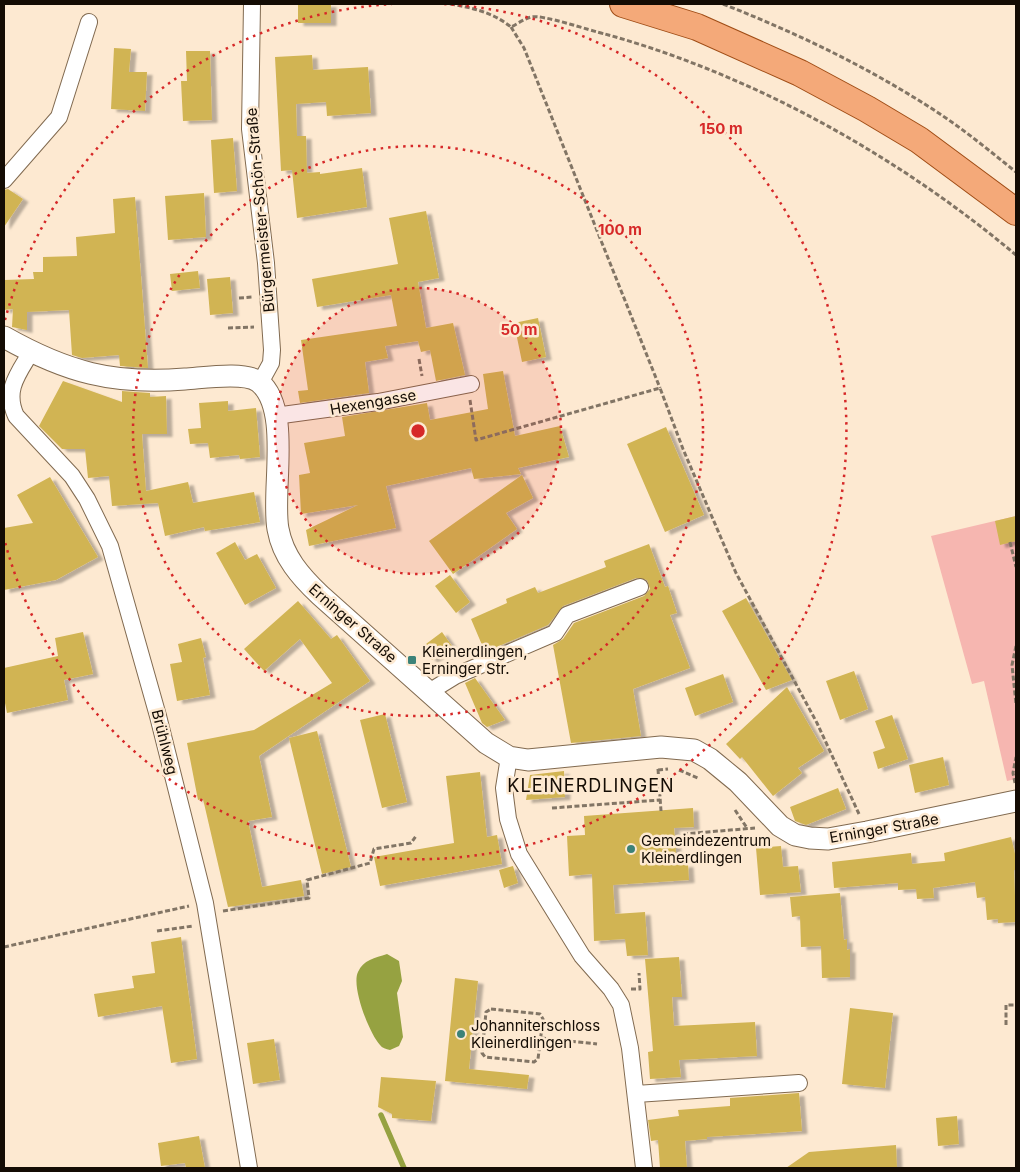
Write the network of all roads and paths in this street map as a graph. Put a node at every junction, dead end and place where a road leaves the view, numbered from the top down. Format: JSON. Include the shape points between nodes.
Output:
{"nodes":[{"id":1,"x":252,"y":4,"type":"edge"},
{"id":2,"x":450,"y":4,"type":"edge"},
{"id":3,"x":623,"y":4,"type":"edge"},
{"id":4,"x":723,"y":4,"type":"edge"},
{"id":5,"x":89,"y":22,"type":"dead end"},
{"id":6,"x":511,"y":27,"type":"junction"},
{"id":7,"x":1016,"y":172,"type":"edge"},
{"id":8,"x":4,"y":180,"type":"edge"},
{"id":9,"x":1016,"y":212,"type":"edge"},
{"id":10,"x":1016,"y":255,"type":"edge"},
{"id":11,"x":271,"y":327,"type":"junction"},
{"id":12,"x":228,"y":328,"type":"dead end"},
{"id":13,"x":4,"y":337,"type":"edge"},
{"id":14,"x":32,"y":352,"type":"junction"},
{"id":15,"x":260,"y":383,"type":"junction"},
{"id":16,"x":469,"y":385,"type":"joint"},
{"id":17,"x":660,"y":388,"type":"junction"},
{"id":18,"x":275,"y":416,"type":"junction"},
{"id":19,"x":1010,"y":542,"type":"dead end"},
{"id":20,"x":1016,"y":567,"type":"edge"},
{"id":21,"x":640,"y":586,"type":"dead end"},
{"id":22,"x":1016,"y":646,"type":"edge"},
{"id":23,"x":429,"y":692,"type":"junction"},
{"id":24,"x":1016,"y":704,"type":"edge"},
{"id":25,"x":657,"y":748,"type":"junction"},
{"id":26,"x":509,"y":757,"type":"junction"},
{"id":27,"x":1016,"y":757,"type":"edge"},
{"id":28,"x":658,"y":770,"type":"junction"},
{"id":29,"x":703,"y":781,"type":"dead end"},
{"id":30,"x":1016,"y":788,"type":"edge"},
{"id":31,"x":660,"y":800,"type":"junction"},
{"id":32,"x":1016,"y":801,"type":"edge"},
{"id":33,"x":732,"y":807,"type":"dead end"},
{"id":34,"x":552,"y":808,"type":"dead end"},
{"id":35,"x":661,"y":811,"type":"dead end"},
{"id":36,"x":774,"y":819,"type":"junction"},
{"id":37,"x":746,"y":828,"type":"junction"},
{"id":38,"x":867,"y":832,"type":"junction"},
{"id":39,"x":683,"y":834,"type":"dead end"},
{"id":40,"x":416,"y":836,"type":"dead end"},
{"id":41,"x":206,"y":914,"type":"junction"},
{"id":42,"x":156,"y":931,"type":"dead end"},
{"id":43,"x":4,"y":947,"type":"edge"},
{"id":44,"x":1016,"y":1005,"type":"edge"},
{"id":45,"x":1006,"y":1025,"type":"dead end"},
{"id":46,"x":541,"y":1038,"type":"junction"},
{"id":47,"x":597,"y":1044,"type":"dead end"},
{"id":48,"x":799,"y":1084,"type":"dead end"},
{"id":49,"x":636,"y":1094,"type":"junction"},
{"id":50,"x":249,"y":1168,"type":"edge"},
{"id":51,"x":644,"y":1168,"type":"edge"}],
"edges":[{"from":1,"to":11,"type":"street","name":"Bürgermeister-Schön-Straße","via":[[250,129]]},
{"from":2,"to":6,"type":"path","via":[[497,16]]},
{"from":3,"to":9,"type":"main road","via":[[697,27],[809,77],[919,140]]},
{"from":4,"to":7,"type":"path","via":[[788,30],[895,86]]},
{"from":5,"to":8,"type":"street","via":[[59,117]]},
{"from":6,"to":10,"type":"path","via":[[533,16],[553,20],[666,52],[766,95],[856,143],[931,192]]},
{"from":6,"to":17,"type":"path","via":[[528,57]]},
{"from":11,"to":12,"type":"path"},
{"from":11,"to":15,"type":"street","name":"Bürgermeister-Schön-Straße","via":[[270,364]]},
{"from":13,"to":14,"type":"street"},
{"from":14,"to":15,"type":"street","via":[[88,374],[127,381],[239,376],[253,378]]},
{"from":14,"to":41,"type":"street","name":"Brühlweg","via":[[12,387],[12,407],[16,416],[88,498],[110,546],[158,716]]},
{"from":15,"to":18,"type":"street","name":"Erninger Straße","via":[[272,402]]},
{"from":16,"to":17,"type":"path","via":[[476,440]]},
{"from":16,"to":18,"type":"street","name":"Hexengasse"},
{"from":17,"to":38,"type":"path","via":[[736,573],[817,723]]},
{"from":18,"to":23,"type":"street","name":"Erninger Straße","via":[[278,530],[292,563],[315,590]]},
{"from":19,"to":20,"type":"path"},
{"from":21,"to":23,"type":"street","via":[[566,615],[555,633],[455,676]]},
{"from":22,"to":24,"type":"path","via":[[1012,665]]},
{"from":23,"to":26,"type":"street","name":"Erninger Straße","via":[[486,743]]},
{"from":25,"to":26,"type":"street","name":"Erninger Straße","via":[[528,760]]},
{"from":25,"to":28,"type":"path"},
{"from":25,"to":36,"type":"street","name":"Erninger Straße","via":[[694,750],[710,759]]},
{"from":26,"to":49,"type":"street","via":[[504,788],[508,819],[519,854],[582,956],[621,1005]]},
{"from":27,"to":30,"type":"path","via":[[1012,773]]},
{"from":28,"to":29,"type":"path","via":[[681,771]]},
{"from":28,"to":31,"type":"path"},
{"from":31,"to":34,"type":"path"},
{"from":31,"to":35,"type":"path"},
{"from":32,"to":38,"type":"street","name":"Erninger Straße"},
{"from":33,"to":37,"type":"path"},
{"from":36,"to":37,"type":"path","via":[[762,827]]},
{"from":36,"to":38,"type":"street","name":"Erninger Straße","via":[[795,835],[810,838],[828,839]]},
{"from":37,"to":39,"type":"path"},
{"from":40,"to":41,"type":"path","via":[[411,843],[374,849],[370,863],[307,880],[308,898]]},
{"from":41,"to":42,"type":"path"},
{"from":41,"to":43,"type":"path"},
{"from":41,"to":50,"type":"street","name":"Brühlweg"},
{"from":44,"to":45,"type":"path","via":[[1006,1005]]},
{"from":46,"to":46,"type":"path","via":[[543,1019],[540,1014],[491,1009],[486,1012],[482,1053],[485,1057],[534,1062],[538,1060]]},
{"from":46,"to":47,"type":"path"},
{"from":48,"to":49,"type":"street"},
{"from":49,"to":51,"type":"street"}]}
